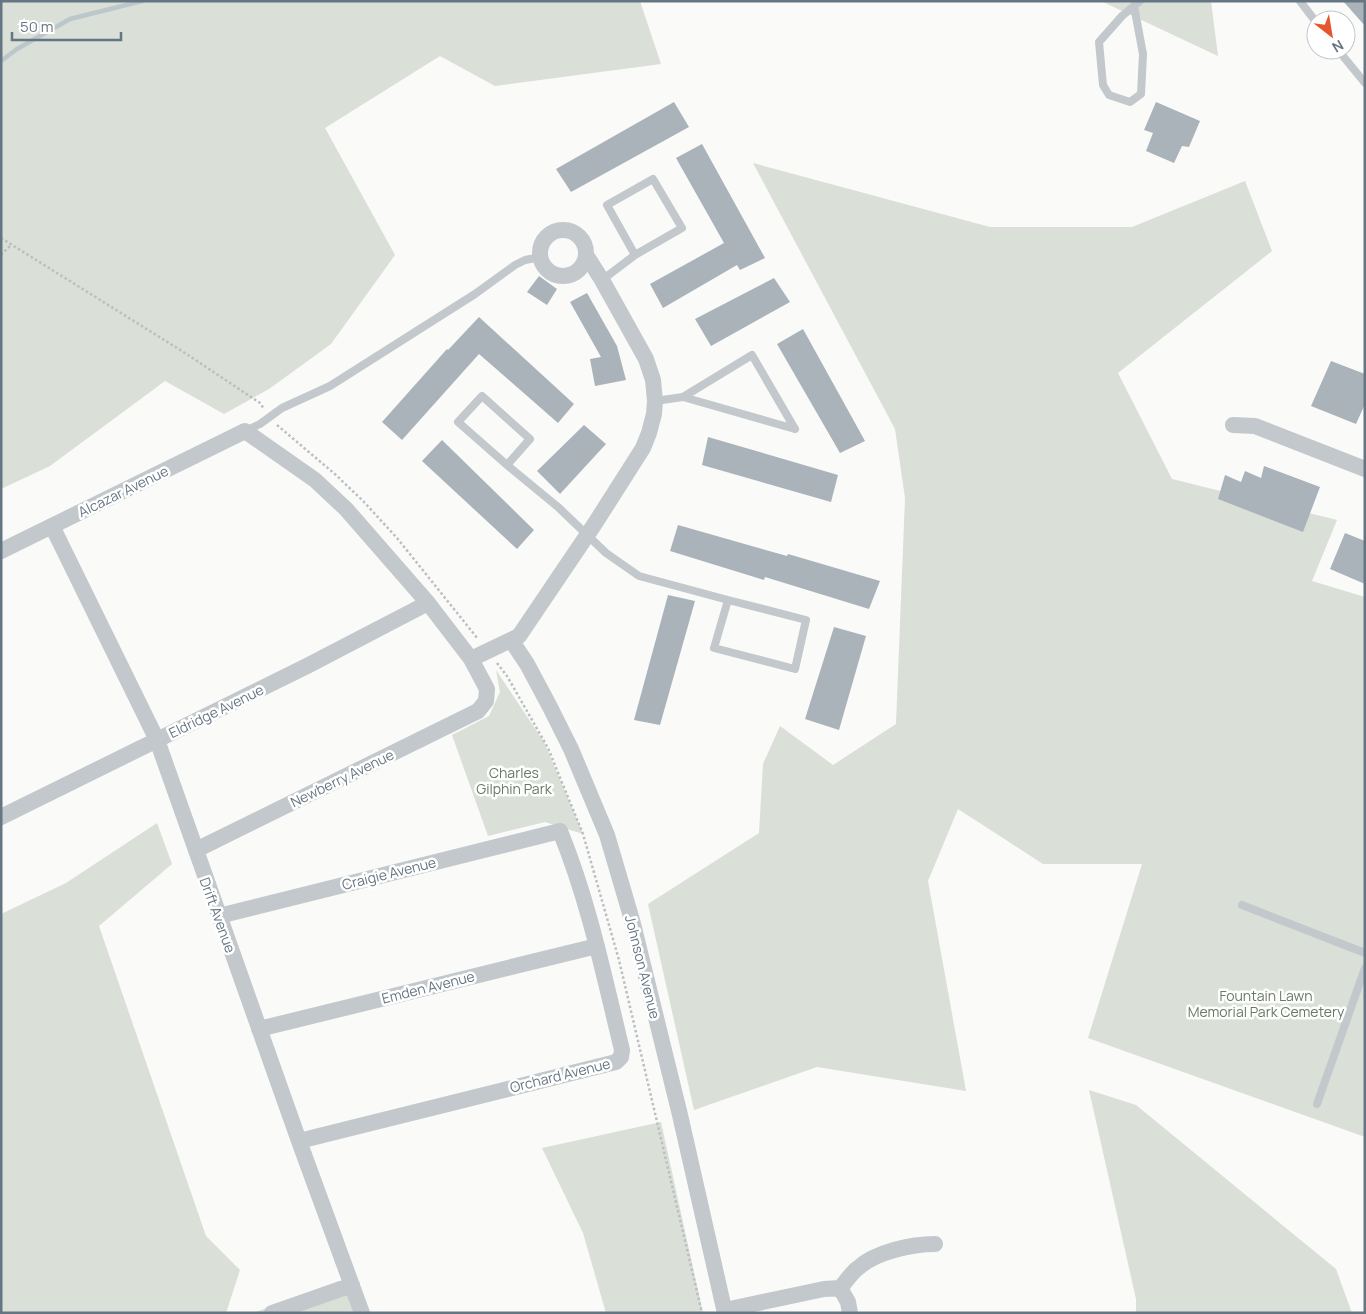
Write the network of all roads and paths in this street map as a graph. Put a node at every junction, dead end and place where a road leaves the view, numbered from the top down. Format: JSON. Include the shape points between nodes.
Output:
{"nodes":[{"id":1,"x":1137,"y":4,"type":"edge"},
{"id":2,"x":1346,"y":60,"type":"edge"},
{"id":3,"x":1365,"y":83,"type":"edge"},
{"id":4,"x":1,"y":238,"type":"edge"},
{"id":5,"x":11,"y":245,"type":"junction"},
{"id":6,"x":1,"y":255,"type":"edge"},
{"id":7,"x":586,"y":255,"type":"junction"},
{"id":8,"x":635,"y":255,"type":"junction"},
{"id":9,"x":541,"y":257,"type":"junction"},
{"id":10,"x":602,"y":280,"type":"junction"},
{"id":11,"x":683,"y":397,"type":"junction"},
{"id":12,"x":655,"y":401,"type":"junction"},
{"id":13,"x":260,"y":402,"type":"dead end"},
{"id":14,"x":1234,"y":425,"type":"dead end"},
{"id":15,"x":245,"y":431,"type":"junction"},
{"id":16,"x":506,"y":465,"type":"junction"},
{"id":17,"x":1365,"y":469,"type":"edge"},
{"id":18,"x":52,"y":526,"type":"junction"},
{"id":19,"x":586,"y":536,"type":"junction"},
{"id":20,"x":1,"y":552,"type":"edge"},
{"id":21,"x":728,"y":600,"type":"junction"},
{"id":22,"x":428,"y":603,"type":"junction"},
{"id":23,"x":511,"y":640,"type":"junction"},
{"id":24,"x":471,"y":660,"type":"junction"},
{"id":25,"x":157,"y":740,"type":"junction"},
{"id":26,"x":1,"y":817,"type":"edge"},
{"id":27,"x":560,"y":831,"type":"joint"},
{"id":28,"x":196,"y":850,"type":"junction"},
{"id":29,"x":1242,"y":906,"type":"dead end"},
{"id":30,"x":219,"y":916,"type":"junction"},
{"id":31,"x":597,"y":946,"type":"junction"},
{"id":32,"x":1365,"y":953,"type":"edge"},
{"id":33,"x":1365,"y":968,"type":"edge"},
{"id":34,"x":259,"y":1029,"type":"junction"},
{"id":35,"x":1317,"y":1104,"type":"dead end"},
{"id":36,"x":299,"y":1141,"type":"junction"},
{"id":37,"x":935,"y":1244,"type":"dead end"},
{"id":38,"x":352,"y":1285,"type":"junction"},
{"id":39,"x":840,"y":1288,"type":"junction"},
{"id":40,"x":725,"y":1311,"type":"edge"},
{"id":41,"x":272,"y":1313,"type":"edge"},
{"id":42,"x":362,"y":1313,"type":"edge"},
{"id":43,"x":850,"y":1313,"type":"edge"}],
"edges":[{"from":1,"to":1,"type":"lane","via":[[1099,42],[1104,85],[1109,95],[1130,102],[1141,94],[1142,54]]},
{"from":2,"to":3,"type":"lane"},
{"from":4,"to":5,"type":"path"},
{"from":5,"to":6,"type":"path"},
{"from":5,"to":13,"type":"path"},
{"from":7,"to":9,"type":"street","via":[[580,269],[564,276],[546,270]]},
{"from":7,"to":9,"type":"street","via":[[587,248],[579,237],[571,231],[562,230],[546,237]]},
{"from":7,"to":10,"type":"street"},
{"from":8,"to":8,"type":"lane","via":[[607,205],[652,179],[682,228]]},
{"from":8,"to":10,"type":"lane"},
{"from":9,"to":15,"type":"lane","via":[[515,264],[475,294],[330,386],[282,408]]},
{"from":10,"to":12,"type":"street","via":[[646,359]]},
{"from":11,"to":11,"type":"lane","via":[[767,421],[795,429],[752,356]]},
{"from":11,"to":12,"type":"lane"},
{"from":12,"to":19,"type":"street","via":[[652,423],[643,448]]},
{"from":14,"to":17,"type":"street","via":[[1255,426]]},
{"from":15,"to":18,"type":"street","name":"Alcazar Avenue"},
{"from":15,"to":22,"type":"street","via":[[315,480],[346,509]]},
{"from":16,"to":16,"type":"lane","via":[[458,422],[482,396],[530,439]]},
{"from":16,"to":19,"type":"lane","via":[[558,507]]},
{"from":18,"to":20,"type":"street","name":"Alcazar Avenue"},
{"from":18,"to":25,"type":"street","name":"Drift Avenue"},
{"from":19,"to":21,"type":"lane","via":[[640,576]]},
{"from":19,"to":23,"type":"street","via":[[519,636]]},
{"from":21,"to":21,"type":"lane","via":[[806,620],[795,669],[714,648]]},
{"from":22,"to":24,"type":"street"},
{"from":22,"to":25,"type":"street","name":"Eldridge Avenue"},
{"from":23,"to":24,"type":"street"},
{"from":23,"to":40,"type":"street","name":"Johnson Avenue","via":[[571,749],[607,835],[632,920]]},
{"from":24,"to":28,"type":"street","name":"Newberry Avenue","via":[[487,689],[486,701],[478,711]]},
{"from":25,"to":26,"type":"street","name":"Eldridge Avenue"},
{"from":25,"to":28,"type":"street","name":"Drift Avenue"},
{"from":27,"to":30,"type":"street","name":"Craigie Avenue"},
{"from":27,"to":31,"type":"street","name":"Orchard Avenue","via":[[575,869]]},
{"from":28,"to":30,"type":"street","name":"Drift Avenue"},
{"from":29,"to":32,"type":"lane"},
{"from":30,"to":34,"type":"street","name":"Drift Avenue"},
{"from":31,"to":34,"type":"street","name":"Emden Avenue"},
{"from":31,"to":36,"type":"street","name":"Orchard Avenue","via":[[622,1050],[616,1062]]},
{"from":33,"to":35,"type":"lane"},
{"from":34,"to":36,"type":"street","name":"Drift Avenue"},
{"from":36,"to":38,"type":"street","name":"Drift Avenue"},
{"from":37,"to":39,"type":"street","via":[[879,1255],[859,1267]]},
{"from":38,"to":41,"type":"street"},
{"from":38,"to":42,"type":"street","name":"Drift Avenue"},
{"from":39,"to":40,"type":"street"},
{"from":39,"to":43,"type":"street"}]}
